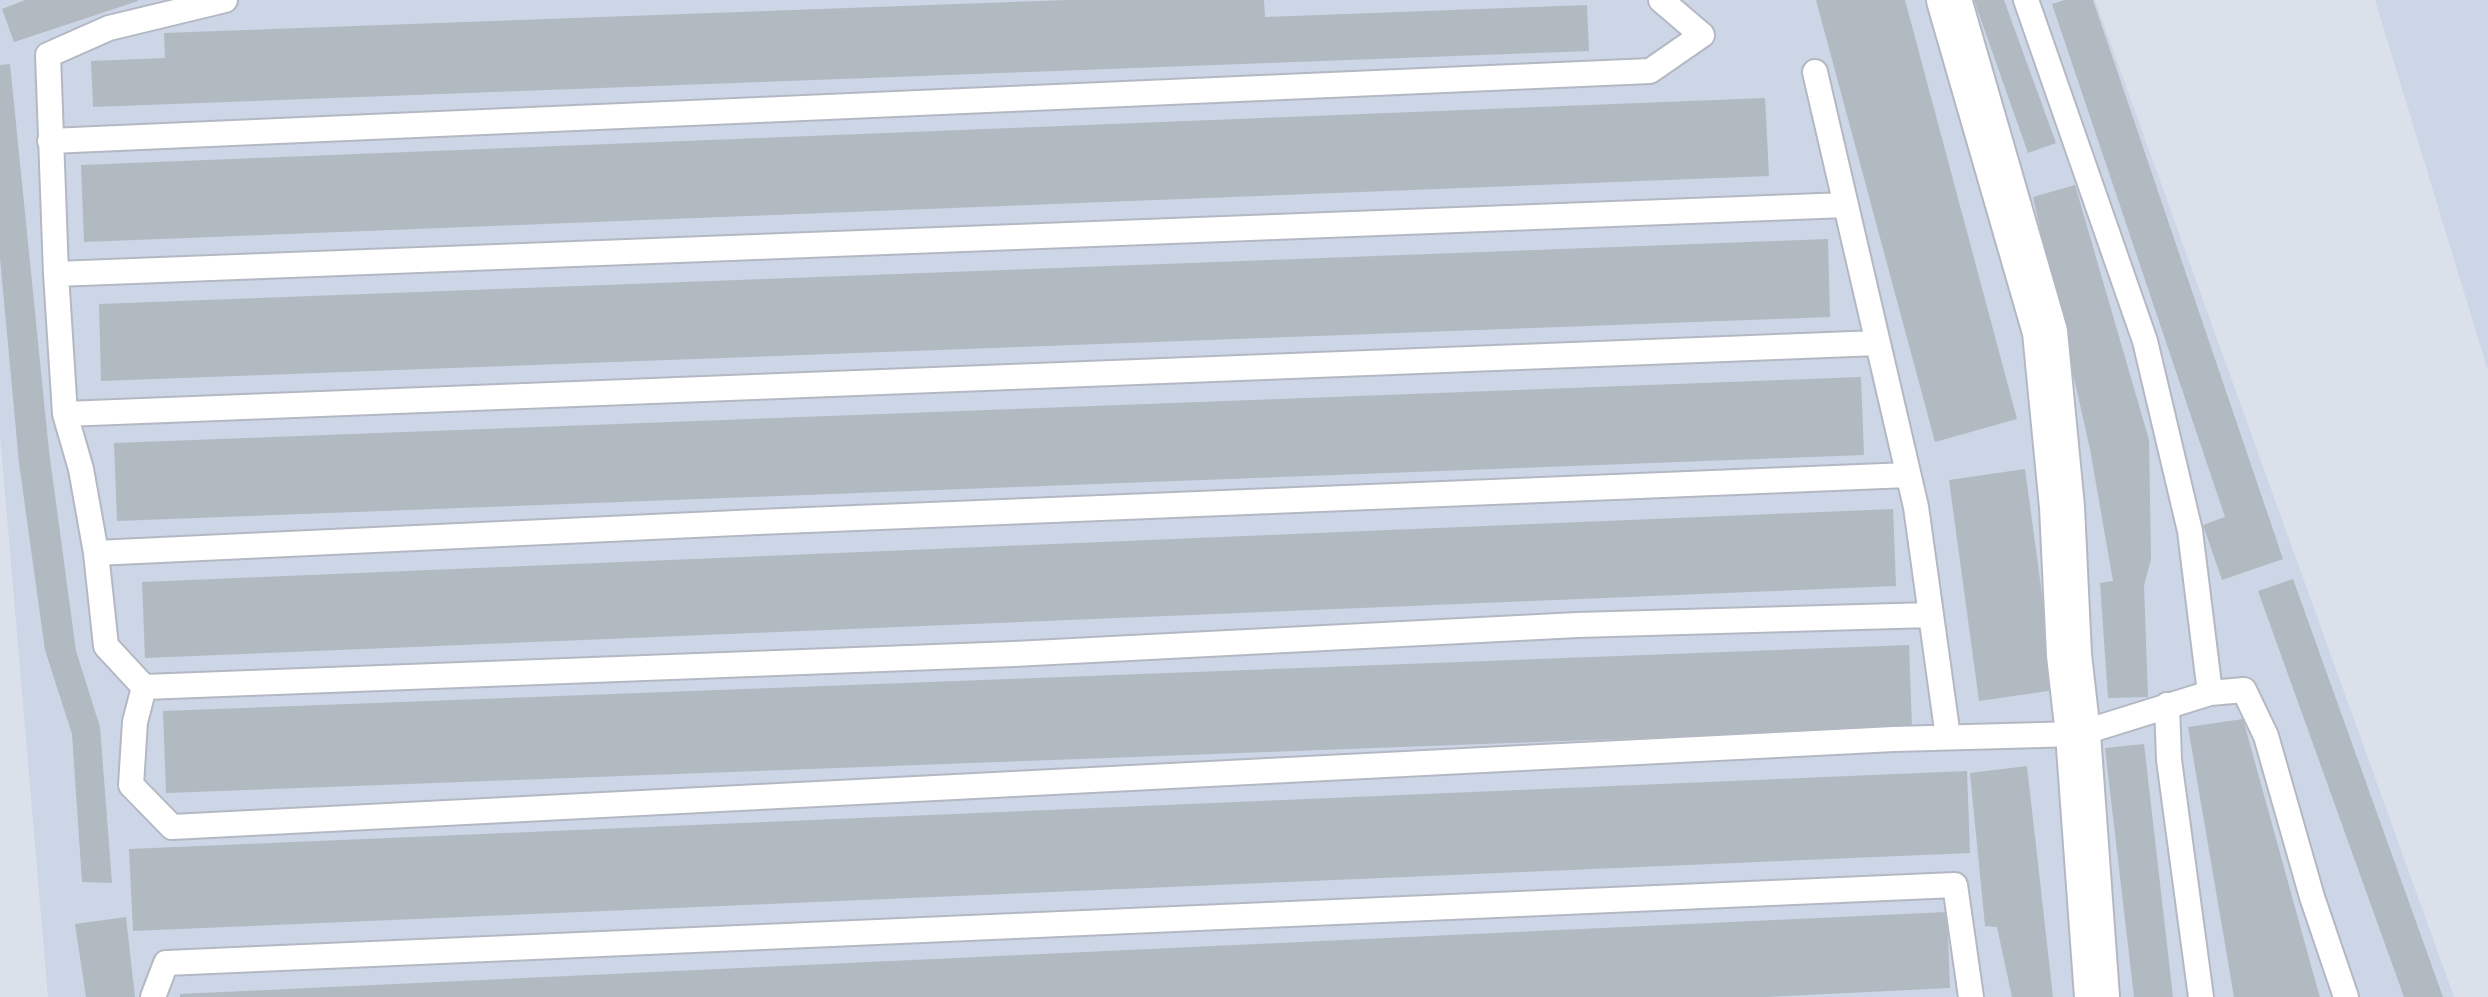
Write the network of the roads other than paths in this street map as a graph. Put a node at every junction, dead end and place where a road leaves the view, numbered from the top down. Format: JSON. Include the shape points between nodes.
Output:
{"nodes":[{"id":1,"x":225,"y":0,"type":"edge"},
{"id":2,"x":1661,"y":0,"type":"edge"},
{"id":3,"x":1949,"y":0,"type":"edge"},
{"id":4,"x":2026,"y":0,"type":"edge"},
{"id":5,"x":1815,"y":72,"type":"dead end"},
{"id":6,"x":50,"y":141,"type":"junction"},
{"id":7,"x":1846,"y":205,"type":"junction"},
{"id":8,"x":56,"y":274,"type":"junction"},
{"id":9,"x":1878,"y":343,"type":"junction"},
{"id":10,"x":65,"y":414,"type":"junction"},
{"id":11,"x":1908,"y":475,"type":"junction"},
{"id":12,"x":96,"y":553,"type":"junction"},
{"id":13,"x":1931,"y":615,"type":"junction"},
{"id":14,"x":144,"y":687,"type":"junction"},
{"id":15,"x":2210,"y":693,"type":"junction"},
{"id":16,"x":2167,"y":705,"type":"junction"},
{"id":17,"x":2078,"y":734,"type":"junction"},
{"id":18,"x":1948,"y":737,"type":"junction"},
{"id":19,"x":153,"y":997,"type":"edge"},
{"id":20,"x":1971,"y":997,"type":"edge"},
{"id":21,"x":2097,"y":997,"type":"edge"},
{"id":22,"x":2201,"y":997,"type":"edge"},
{"id":23,"x":2346,"y":997,"type":"edge"}],
"edges":[{"from":1,"to":6,"type":"lane","via":[[109,28],[48,55]]},
{"from":2,"to":6,"type":"lane","via":[[1702,35],[1650,71]]},
{"from":3,"to":17,"type":"street","via":[[2045,332]]},
{"from":4,"to":15,"type":"lane","via":[[2145,341],[2190,531]]},
{"from":5,"to":7,"type":"lane"},
{"from":6,"to":8,"type":"lane"},
{"from":7,"to":8,"type":"lane"},
{"from":7,"to":9,"type":"lane"},
{"from":8,"to":10,"type":"lane"},
{"from":9,"to":10,"type":"lane"},
{"from":9,"to":11,"type":"lane"},
{"from":10,"to":12,"type":"lane"},
{"from":11,"to":12,"type":"lane"},
{"from":11,"to":13,"type":"lane"},
{"from":12,"to":14,"type":"lane","via":[[106,646]]},
{"from":13,"to":14,"type":"lane","via":[[1577,625],[1014,654]]},
{"from":13,"to":18,"type":"lane"},
{"from":14,"to":18,"type":"lane","via":[[135,722],[131,785],[172,827]]},
{"from":15,"to":16,"type":"lane"},
{"from":15,"to":23,"type":"lane","via":[[2244,690],[2266,736]]},
{"from":16,"to":17,"type":"lane"},
{"from":16,"to":22,"type":"lane","via":[[2169,760]]},
{"from":17,"to":18,"type":"lane"},
{"from":17,"to":21,"type":"street"},
{"from":19,"to":20,"type":"lane","via":[[166,963],[1955,885]]}]}
